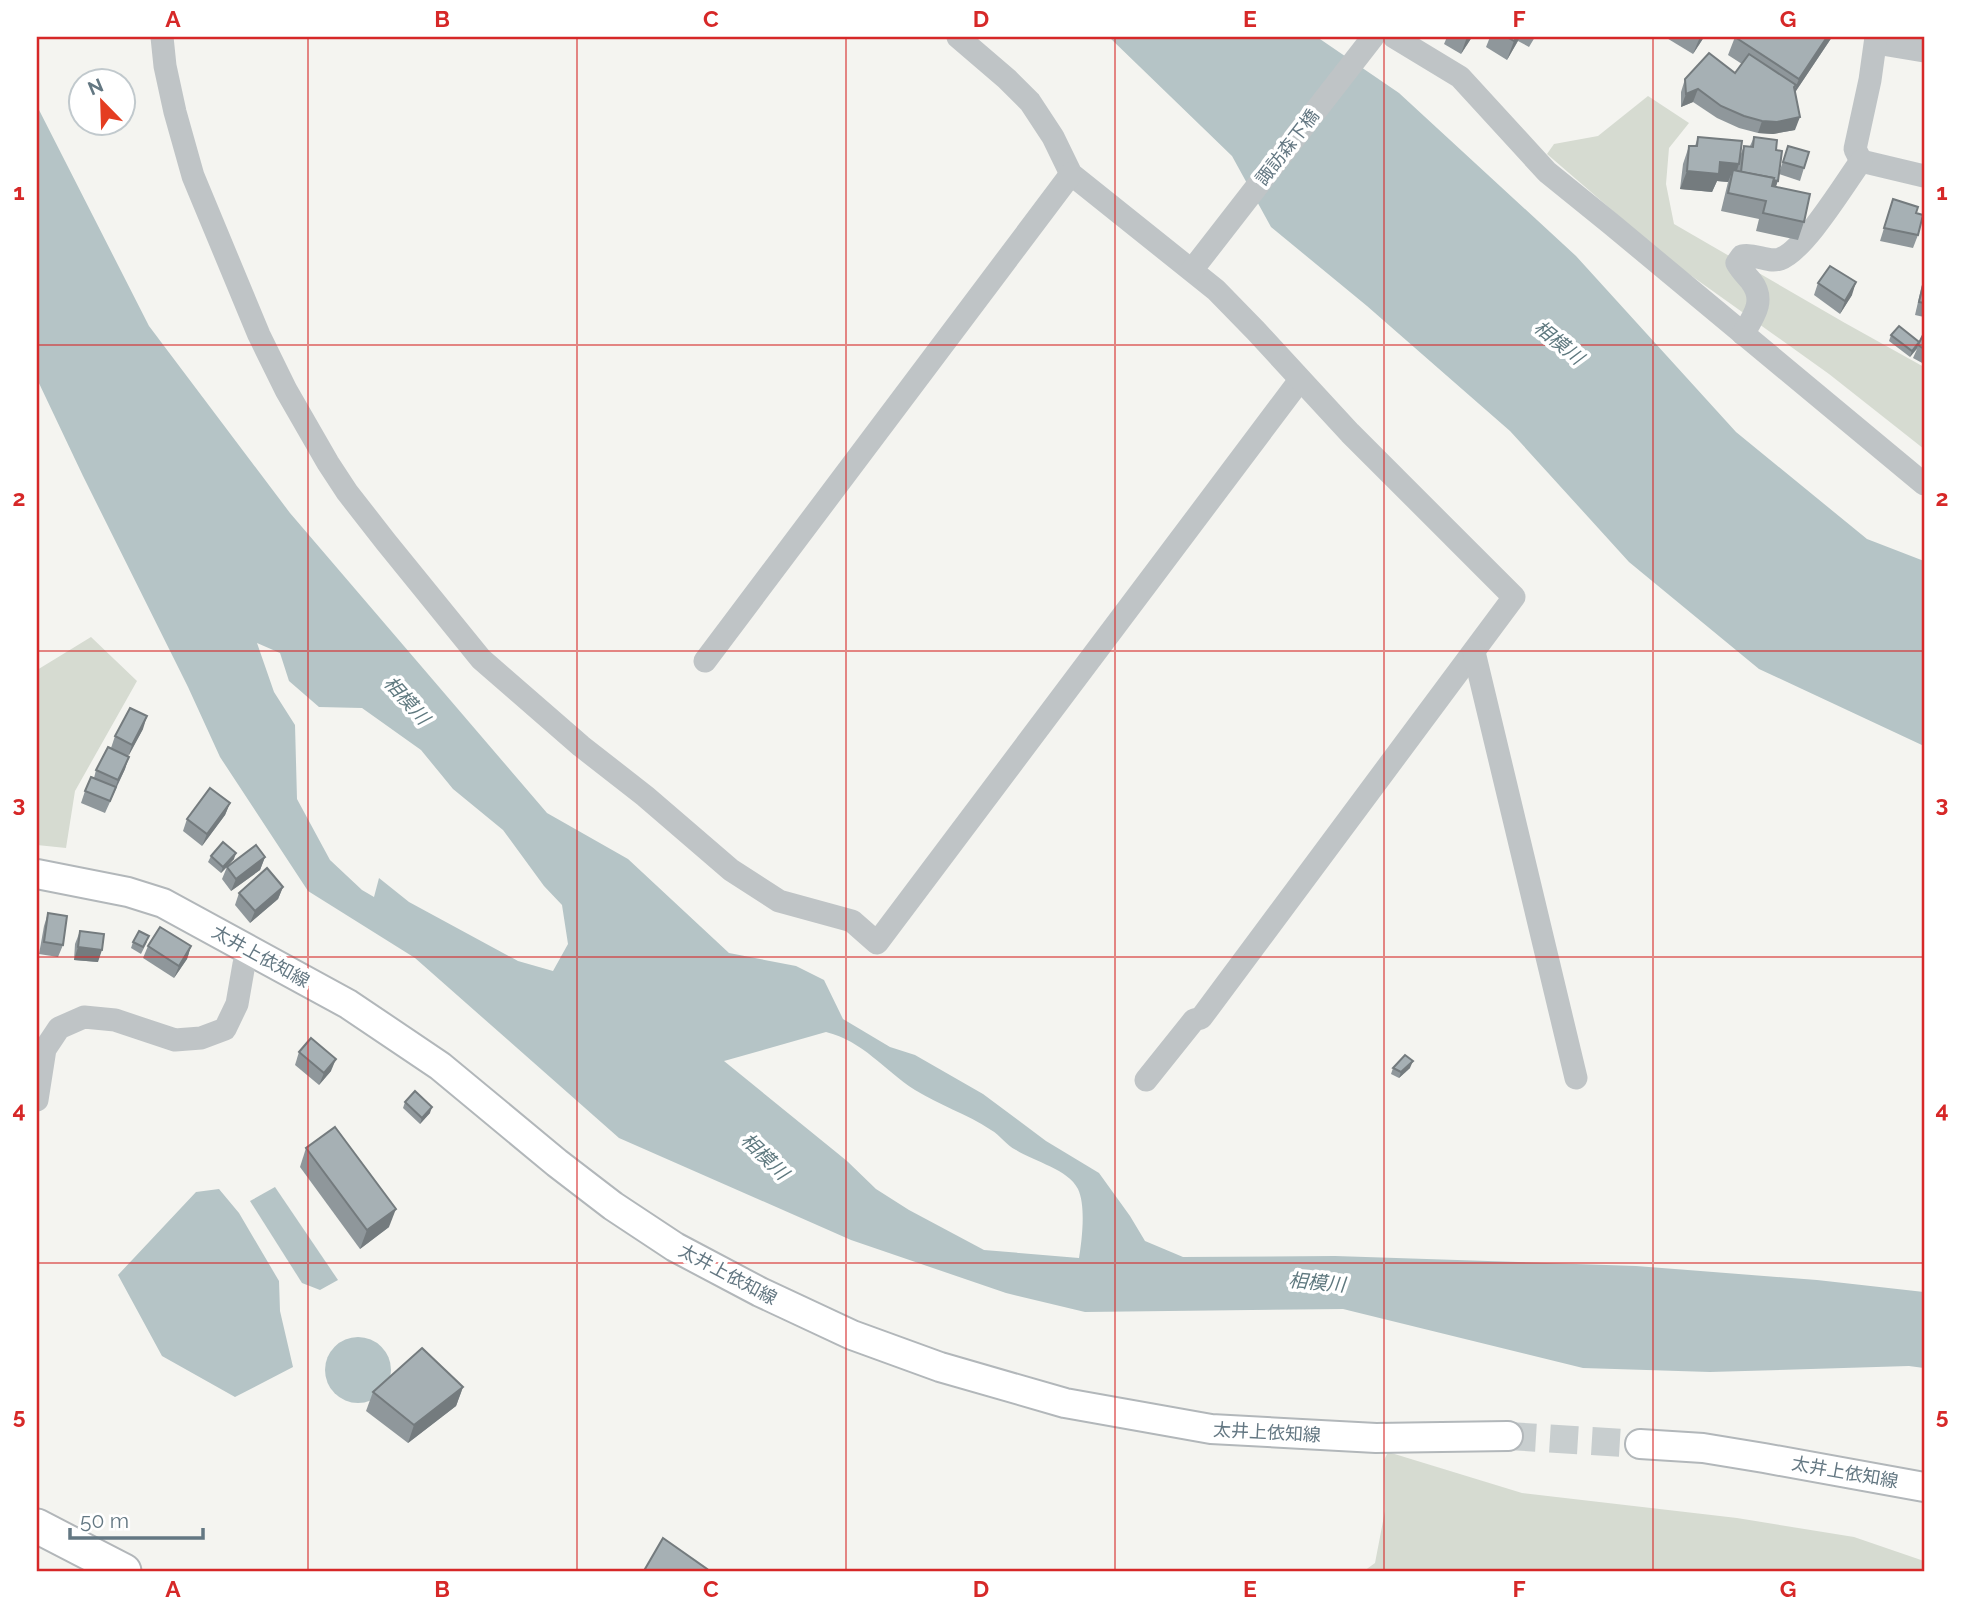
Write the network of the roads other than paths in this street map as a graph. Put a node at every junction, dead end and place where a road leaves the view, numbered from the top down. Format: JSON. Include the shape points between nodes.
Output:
{"nodes":[{"id":1,"x":162,"y":37,"type":"edge"},
{"id":2,"x":958,"y":37,"type":"edge"},
{"id":3,"x":1373,"y":37,"type":"edge"},
{"id":4,"x":1394,"y":37,"type":"edge"},
{"id":5,"x":1876,"y":40,"type":"edge"},
{"id":6,"x":1924,"y":51,"type":"edge"},
{"id":7,"x":1861,"y":161,"type":"junction"},
{"id":8,"x":1071,"y":174,"type":"junction"},
{"id":9,"x":1924,"y":176,"type":"edge"},
{"id":10,"x":1197,"y":263,"type":"junction"},
{"id":11,"x":1743,"y":334,"type":"junction"},
{"id":12,"x":1300,"y":380,"type":"junction"},
{"id":13,"x":1924,"y":484,"type":"edge"},
{"id":14,"x":1474,"y":652,"type":"junction"},
{"id":15,"x":705,"y":662,"type":"dead end"},
{"id":16,"x":37,"y":874,"type":"edge"},
{"id":17,"x":252,"y":951,"type":"junction"},
{"id":18,"x":1576,"y":1078,"type":"dead end"},
{"id":19,"x":1146,"y":1080,"type":"dead end"},
{"id":20,"x":37,"y":1100,"type":"edge"},
{"id":21,"x":1508,"y":1436,"type":"tunnel mouth"},
{"id":22,"x":1640,"y":1444,"type":"tunnel mouth"},
{"id":23,"x":1924,"y":1487,"type":"edge"},
{"id":24,"x":37,"y":1526,"type":"edge"},
{"id":25,"x":124,"y":1571,"type":"edge"}],
"edges":[{"from":1,"to":12,"type":"street","via":[[175,112],[193,176],[259,335],[346,492],[481,659],[581,746],[731,870],[779,901],[852,921],[877,943]]},
{"from":2,"to":8,"type":"street","via":[[1030,102]]},
{"from":3,"to":10,"type":"street","name":"諏訪森下橋"},
{"from":4,"to":11,"type":"street","via":[[1460,77],[1547,172]]},
{"from":5,"to":6,"type":"street"},
{"from":5,"to":7,"type":"street","via":[[1857,132],[1855,149]]},
{"from":7,"to":9,"type":"street"},
{"from":7,"to":11,"type":"street","via":[[1789,254],[1769,259],[1750,254],[1737,263],[1758,291],[1759,302]]},
{"from":8,"to":10,"type":"street"},
{"from":8,"to":15,"type":"street"},
{"from":10,"to":12,"type":"street","via":[[1216,290]]},
{"from":11,"to":13,"type":"street"},
{"from":12,"to":14,"type":"street","via":[[1514,597]]},
{"from":14,"to":18,"type":"street"},
{"from":14,"to":19,"type":"street","via":[[1201,1018],[1194,1020]]},
{"from":16,"to":17,"type":"main road","name":"太井上依知線","via":[[163,903]]},
{"from":17,"to":20,"type":"street","via":[[225,1029],[201,1038],[174,1040],[115,1020],[84,1017],[59,1028],[45,1049]]},
{"from":17,"to":21,"type":"main road","name":"太井上依知線","via":[[397,1035],[613,1206],[675,1247],[852,1335],[940,1367],[1065,1403],[1211,1429],[1376,1438]]},
{"from":22,"to":23,"type":"main road","name":"太井上依知線","via":[[1703,1448]]},
{"from":24,"to":25,"type":"highway"}]}
